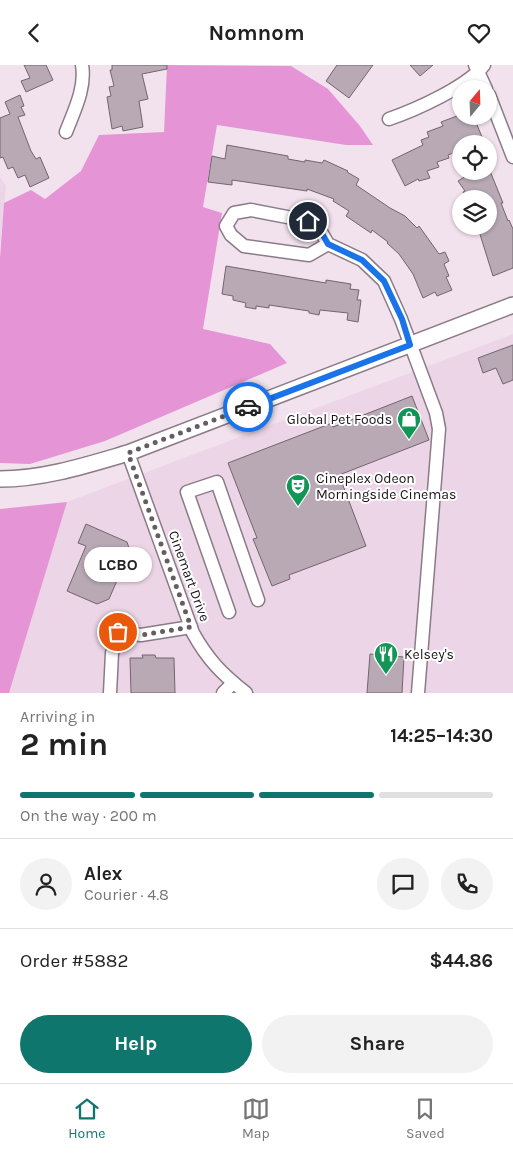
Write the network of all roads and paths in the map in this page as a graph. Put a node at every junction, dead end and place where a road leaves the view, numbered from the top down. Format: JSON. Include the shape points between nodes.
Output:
{"nodes":[{"id":1,"x":82,"y":65,"type":"edge"},
{"id":2,"x":479,"y":67,"type":"edge"},
{"id":3,"x":483,"y":80,"type":"edge"},
{"id":4,"x":498,"y":118,"type":"edge"},
{"id":5,"x":389,"y":119,"type":"dead end"},
{"id":6,"x":66,"y":132,"type":"dead end"},
{"id":7,"x":513,"y":157,"type":"edge"},
{"id":8,"x":328,"y":244,"type":"junction"},
{"id":9,"x":513,"y":305,"type":"edge"},
{"id":10,"x":410,"y":345,"type":"junction"},
{"id":11,"x":128,"y":453,"type":"junction"},
{"id":12,"x":0,"y":479,"type":"edge"},
{"id":13,"x":258,"y":600,"type":"dead end"},
{"id":14,"x":229,"y":611,"type":"dead end"},
{"id":15,"x":191,"y":627,"type":"junction"},
{"id":16,"x":233,"y":683,"type":"junction"},
{"id":17,"x":110,"y":693,"type":"edge"},
{"id":18,"x":224,"y":693,"type":"edge"},
{"id":19,"x":246,"y":693,"type":"edge"},
{"id":20,"x":418,"y":693,"type":"edge"}],
"edges":[{"from":1,"to":6,"type":"street","via":[[78,99]]},
{"from":2,"to":3,"type":"street"},
{"from":2,"to":5,"type":"street","via":[[464,82],[417,109]]},
{"from":4,"to":7,"type":"street"},
{"from":8,"to":8,"type":"street","via":[[309,255],[244,246],[226,226],[234,213],[251,210],[308,221],[320,230]]},
{"from":8,"to":10,"type":"street","via":[[362,260],[384,281]]},
{"from":9,"to":10,"type":"main road"},
{"from":10,"to":11,"type":"main road"},
{"from":10,"to":20,"type":"street","via":[[439,429]]},
{"from":11,"to":12,"type":"main road","via":[[68,471]]},
{"from":11,"to":15,"type":"street","name":"Cinemart Drive"},
{"from":13,"to":14,"type":"street","via":[[217,482],[187,493]]},
{"from":15,"to":16,"type":"street","name":"Cinemart Drive","via":[[206,655]]},
{"from":15,"to":17,"type":"street","via":[[141,635],[118,632],[112,653]]},
{"from":16,"to":18,"type":"street"},
{"from":16,"to":19,"type":"street","name":"Cinemart Drive"}]}
